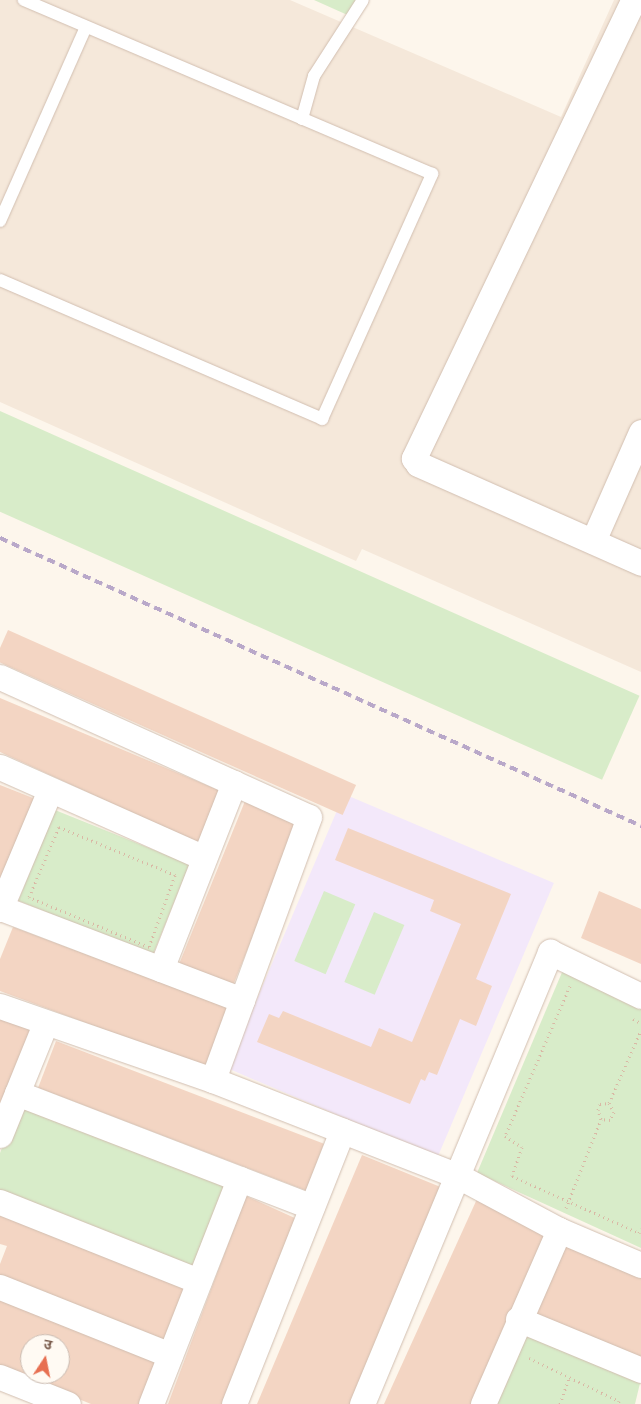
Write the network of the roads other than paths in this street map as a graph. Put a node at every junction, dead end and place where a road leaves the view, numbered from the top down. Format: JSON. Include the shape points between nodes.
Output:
{"nodes":[{"id":1,"x":24,"y":0,"type":"edge"},
{"id":2,"x":364,"y":0,"type":"edge"},
{"id":3,"x":641,"y":2,"type":"edge"},
{"id":4,"x":86,"y":27,"type":"junction"},
{"id":5,"x":302,"y":119,"type":"junction"},
{"id":6,"x":0,"y":221,"type":"edge"},
{"id":7,"x":0,"y":280,"type":"edge"},
{"id":8,"x":638,"y":448,"type":"edge"},
{"id":9,"x":593,"y":541,"type":"junction"},
{"id":10,"x":641,"y":563,"type":"edge"},
{"id":11,"x":0,"y":677,"type":"edge"},
{"id":12,"x":0,"y":767,"type":"edge"},
{"id":13,"x":234,"y":783,"type":"junction"},
{"id":14,"x":50,"y":790,"type":"junction"},
{"id":15,"x":204,"y":858,"type":"junction"},
{"id":16,"x":0,"y":909,"type":"edge"},
{"id":17,"x":161,"y":969,"type":"junction"},
{"id":18,"x":641,"y":996,"type":"edge"},
{"id":19,"x":242,"y":1000,"type":"junction"},
{"id":20,"x":0,"y":1006,"type":"edge"},
{"id":21,"x":46,"y":1024,"type":"junction"},
{"id":22,"x":213,"y":1080,"type":"junction"},
{"id":23,"x":17,"y":1093,"type":"junction"},
{"id":24,"x":342,"y":1131,"type":"junction"},
{"id":25,"x":0,"y":1135,"type":"edge"},
{"id":26,"x":458,"y":1176,"type":"junction"},
{"id":27,"x":239,"y":1179,"type":"junction"},
{"id":28,"x":0,"y":1202,"type":"edge"},
{"id":29,"x":312,"y":1207,"type":"junction"},
{"id":30,"x":559,"y":1230,"type":"junction"},
{"id":31,"x":641,"y":1265,"type":"edge"},
{"id":32,"x":199,"y":1281,"type":"junction"},
{"id":33,"x":0,"y":1287,"type":"edge"},
{"id":34,"x":518,"y":1319,"type":"junction"},
{"id":35,"x":170,"y":1355,"type":"junction"},
{"id":36,"x":641,"y":1370,"type":"edge"},
{"id":37,"x":0,"y":1377,"type":"edge"},
{"id":38,"x":20,"y":1395,"type":"edge"},
{"id":39,"x":68,"y":1404,"type":"edge"},
{"id":40,"x":151,"y":1404,"type":"edge"},
{"id":41,"x":234,"y":1404,"type":"edge"},
{"id":42,"x":362,"y":1404,"type":"edge"},
{"id":43,"x":483,"y":1404,"type":"edge"}],
"edges":[{"from":1,"to":4,"type":"lane"},
{"from":2,"to":5,"type":"lane","via":[[314,76]]},
{"from":3,"to":9,"type":"street","via":[[632,3],[414,458],[418,464]]},
{"from":4,"to":5,"type":"lane"},
{"from":4,"to":6,"type":"lane"},
{"from":5,"to":7,"type":"lane","via":[[432,174],[322,419]]},
{"from":8,"to":9,"type":"street"},
{"from":9,"to":10,"type":"street"},
{"from":11,"to":13,"type":"street"},
{"from":12,"to":14,"type":"street"},
{"from":13,"to":15,"type":"street"},
{"from":13,"to":19,"type":"street","via":[[309,817]]},
{"from":14,"to":15,"type":"street"},
{"from":14,"to":16,"type":"street"},
{"from":15,"to":17,"type":"street"},
{"from":16,"to":17,"type":"street"},
{"from":17,"to":19,"type":"street"},
{"from":18,"to":26,"type":"street","via":[[550,952]]},
{"from":19,"to":22,"type":"street"},
{"from":20,"to":21,"type":"street"},
{"from":21,"to":22,"type":"street"},
{"from":21,"to":23,"type":"street"},
{"from":22,"to":24,"type":"street"},
{"from":23,"to":25,"type":"street"},
{"from":23,"to":27,"type":"street"},
{"from":24,"to":26,"type":"street"},
{"from":24,"to":29,"type":"street"},
{"from":26,"to":30,"type":"street"},
{"from":26,"to":42,"type":"street"},
{"from":27,"to":29,"type":"street"},
{"from":27,"to":32,"type":"street"},
{"from":28,"to":32,"type":"street"},
{"from":29,"to":41,"type":"street"},
{"from":30,"to":31,"type":"street"},
{"from":30,"to":34,"type":"street"},
{"from":32,"to":35,"type":"street"},
{"from":33,"to":35,"type":"street"},
{"from":34,"to":36,"type":"street"},
{"from":34,"to":43,"type":"street"},
{"from":35,"to":40,"type":"street"},
{"from":37,"to":38,"type":"street"},
{"from":38,"to":39,"type":"street"}]}
